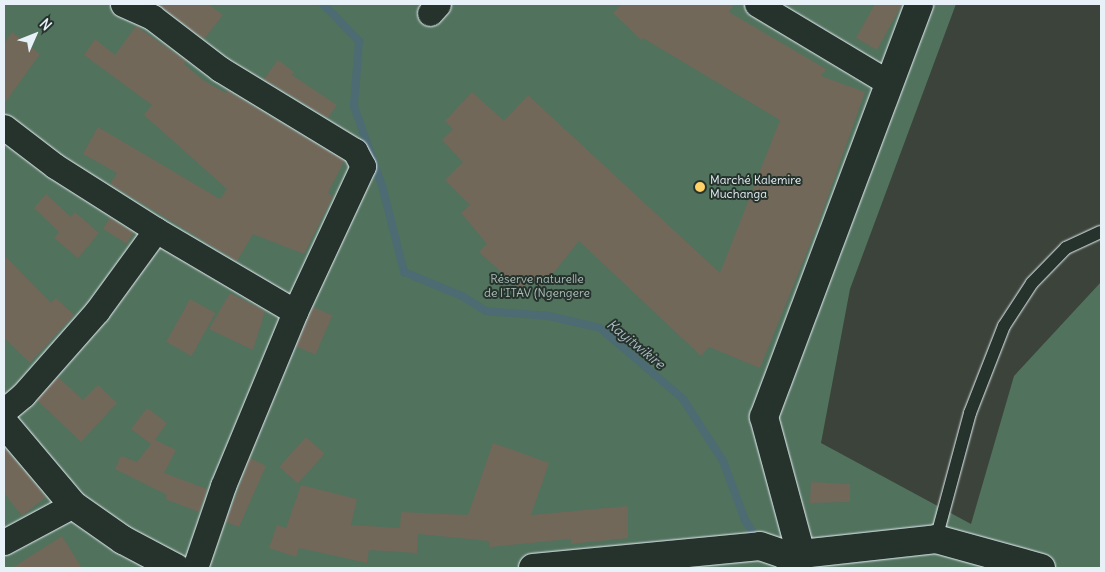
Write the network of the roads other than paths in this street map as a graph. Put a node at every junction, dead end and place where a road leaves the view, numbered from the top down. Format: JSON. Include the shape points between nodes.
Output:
{"nodes":[{"id":1,"x":123,"y":4,"type":"edge"},
{"id":2,"x":757,"y":4,"type":"edge"},
{"id":3,"x":919,"y":4,"type":"edge"},
{"id":4,"x":889,"y":83,"type":"junction"},
{"id":5,"x":4,"y":127,"type":"edge"},
{"id":6,"x":156,"y":230,"type":"junction"},
{"id":7,"x":1101,"y":232,"type":"edge"},
{"id":8,"x":295,"y":312,"type":"junction"},
{"id":9,"x":4,"y":411,"type":"edge"},
{"id":10,"x":4,"y":423,"type":"edge"},
{"id":11,"x":73,"y":505,"type":"junction"},
{"id":12,"x":936,"y":539,"type":"junction"},
{"id":13,"x":4,"y":542,"type":"edge"},
{"id":14,"x":781,"y":551,"type":"junction"},
{"id":15,"x":176,"y":568,"type":"edge"},
{"id":16,"x":195,"y":568,"type":"edge"},
{"id":17,"x":533,"y":568,"type":"edge"},
{"id":18,"x":1042,"y":568,"type":"edge"}],
"edges":[{"from":1,"to":8,"type":"street","via":[[152,17],[220,69],[355,151],[363,166],[358,181]]},
{"from":2,"to":4,"type":"street"},
{"from":3,"to":4,"type":"street"},
{"from":4,"to":14,"type":"street","via":[[764,417]]},
{"from":5,"to":6,"type":"street","via":[[55,166]]},
{"from":6,"to":8,"type":"street"},
{"from":6,"to":9,"type":"street","via":[[97,311],[23,395]]},
{"from":7,"to":12,"type":"lane","via":[[1066,248],[1032,283],[1004,326],[970,413]]},
{"from":8,"to":16,"type":"street","via":[[223,486]]},
{"from":10,"to":11,"type":"street"},
{"from":11,"to":13,"type":"street"},
{"from":11,"to":15,"type":"street","via":[[123,540]]},
{"from":12,"to":14,"type":"street"},
{"from":12,"to":18,"type":"street"},
{"from":14,"to":17,"type":"street"}]}
